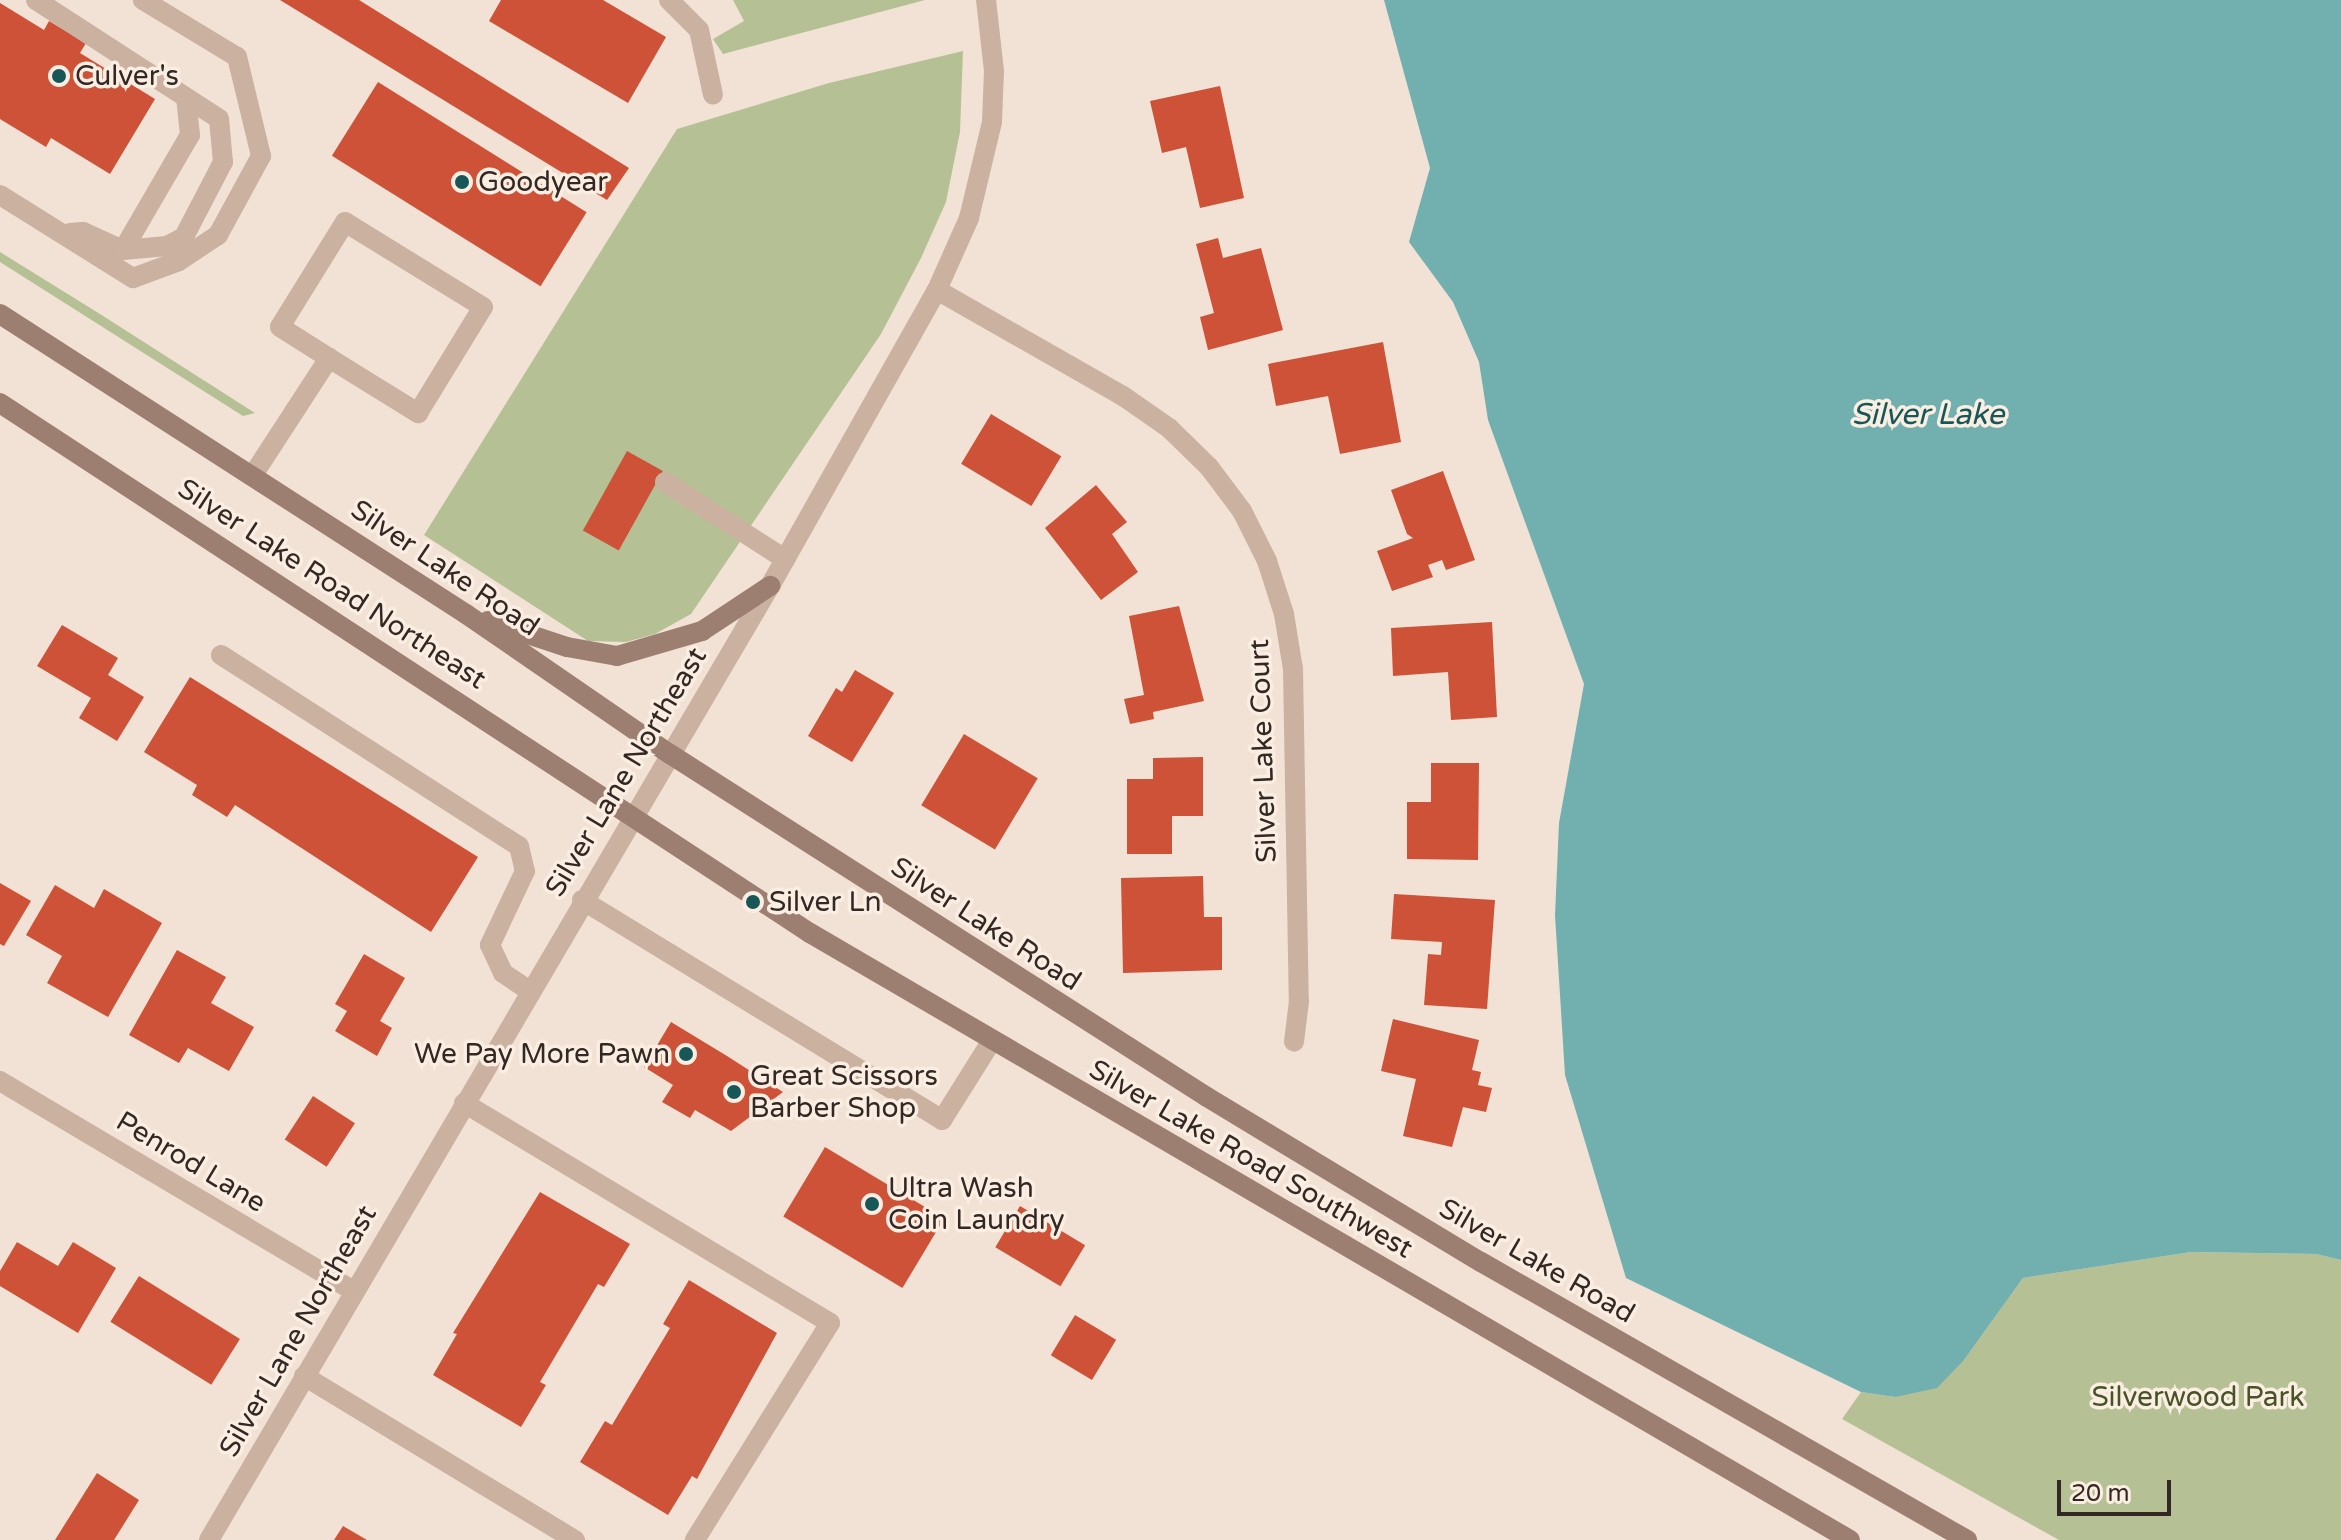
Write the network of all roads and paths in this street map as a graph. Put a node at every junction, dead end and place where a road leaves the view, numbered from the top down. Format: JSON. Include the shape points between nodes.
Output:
{"nodes":[{"id":1,"x":36,"y":0,"type":"edge"},
{"id":2,"x":143,"y":0,"type":"edge"},
{"id":3,"x":669,"y":0,"type":"edge"},
{"id":4,"x":986,"y":0,"type":"edge"},
{"id":5,"x":713,"y":95,"type":"dead end"},
{"id":6,"x":186,"y":99,"type":"junction"},
{"id":7,"x":0,"y":195,"type":"edge"},
{"id":8,"x":62,"y":234,"type":"junction"},
{"id":9,"x":123,"y":250,"type":"junction"},
{"id":10,"x":937,"y":290,"type":"junction"},
{"id":11,"x":0,"y":314,"type":"edge"},
{"id":12,"x":329,"y":358,"type":"junction"},
{"id":13,"x":0,"y":403,"type":"edge"},
{"id":14,"x":253,"y":475,"type":"junction"},
{"id":15,"x":665,"y":482,"type":"dead end"},
{"id":16,"x":785,"y":559,"type":"junction"},
{"id":17,"x":770,"y":586,"type":"junction"},
{"id":18,"x":466,"y":614,"type":"junction"},
{"id":19,"x":221,"y":655,"type":"dead end"},
{"id":20,"x":670,"y":754,"type":"junction"},
{"id":21,"x":632,"y":814,"type":"junction"},
{"id":22,"x":582,"y":900,"type":"junction"},
{"id":23,"x":530,"y":991,"type":"junction"},
{"id":24,"x":991,"y":1042,"type":"junction"},
{"id":25,"x":1294,"y":1042,"type":"dead end"},
{"id":26,"x":0,"y":1081,"type":"edge"},
{"id":27,"x":464,"y":1103,"type":"junction"},
{"id":28,"x":353,"y":1291,"type":"junction"},
{"id":29,"x":304,"y":1376,"type":"junction"},
{"id":30,"x":209,"y":1540,"type":"edge"},
{"id":31,"x":575,"y":1540,"type":"edge"},
{"id":32,"x":695,"y":1540,"type":"edge"},
{"id":33,"x":1850,"y":1540,"type":"edge"},
{"id":34,"x":1967,"y":1540,"type":"edge"}],
"edges":[{"from":1,"to":6,"type":"street"},
{"from":2,"to":8,"type":"street","via":[[237,57],[261,156],[218,235],[179,261],[133,278]]},
{"from":3,"to":5,"type":"street","via":[[699,30]]},
{"from":4,"to":10,"type":"street","name":"Silver Lane Northeast","via":[[994,71],[992,122],[969,218]]},
{"from":6,"to":9,"type":"street","via":[[190,135]]},
{"from":6,"to":9,"type":"street","via":[[219,119],[223,162],[184,237],[167,246]]},
{"from":7,"to":8,"type":"street"},
{"from":8,"to":9,"type":"street","via":[[83,232]]},
{"from":10,"to":16,"type":"street","name":"Silver Lane Northeast"},
{"from":10,"to":25,"type":"street","name":"Silver Lake Court","via":[[1169,428],[1209,467],[1242,511],[1267,561],[1284,614],[1293,669],[1299,1001]]},
{"from":11,"to":14,"type":"main road","name":"Silver Lake Road"},
{"from":12,"to":12,"type":"street","via":[[418,413],[483,307],[345,222],[280,327]]},
{"from":12,"to":14,"type":"street"},
{"from":13,"to":21,"type":"main road","name":"Silver Lake Road Northeast"},
{"from":14,"to":18,"type":"main road","name":"Silver Lake Road"},
{"from":15,"to":16,"type":"street"},
{"from":16,"to":17,"type":"street","name":"Silver Lane Northeast"},
{"from":17,"to":18,"type":"main road","via":[[702,631],[617,656],[567,647]]},
{"from":17,"to":20,"type":"street","name":"Silver Lane Northeast"},
{"from":18,"to":20,"type":"main road","name":"Silver Lake Road"},
{"from":19,"to":23,"type":"street","via":[[519,846],[525,871],[490,945],[503,973]]},
{"from":20,"to":21,"type":"street","name":"Silver Lane Northeast"},
{"from":20,"to":34,"type":"main road","name":"Silver Lake Road","via":[[1233,1113],[1481,1262]]},
{"from":21,"to":22,"type":"street","name":"Silver Lane Northeast"},
{"from":21,"to":24,"type":"main road","name":"Silver Lake Road Southwest","via":[[810,933]]},
{"from":22,"to":23,"type":"street","name":"Silver Lane Northeast"},
{"from":22,"to":24,"type":"street","via":[[942,1120]]},
{"from":23,"to":27,"type":"street","name":"Silver Lane Northeast"},
{"from":24,"to":33,"type":"main road","name":"Silver Lake Road Southwest"},
{"from":26,"to":28,"type":"street","name":"Penrod Lane"},
{"from":27,"to":28,"type":"street","name":"Silver Lane Northeast"},
{"from":27,"to":32,"type":"street","via":[[830,1323]]},
{"from":28,"to":29,"type":"street","name":"Silver Lane Northeast"},
{"from":29,"to":30,"type":"street","name":"Silver Lane Northeast"},
{"from":29,"to":31,"type":"street"}]}
